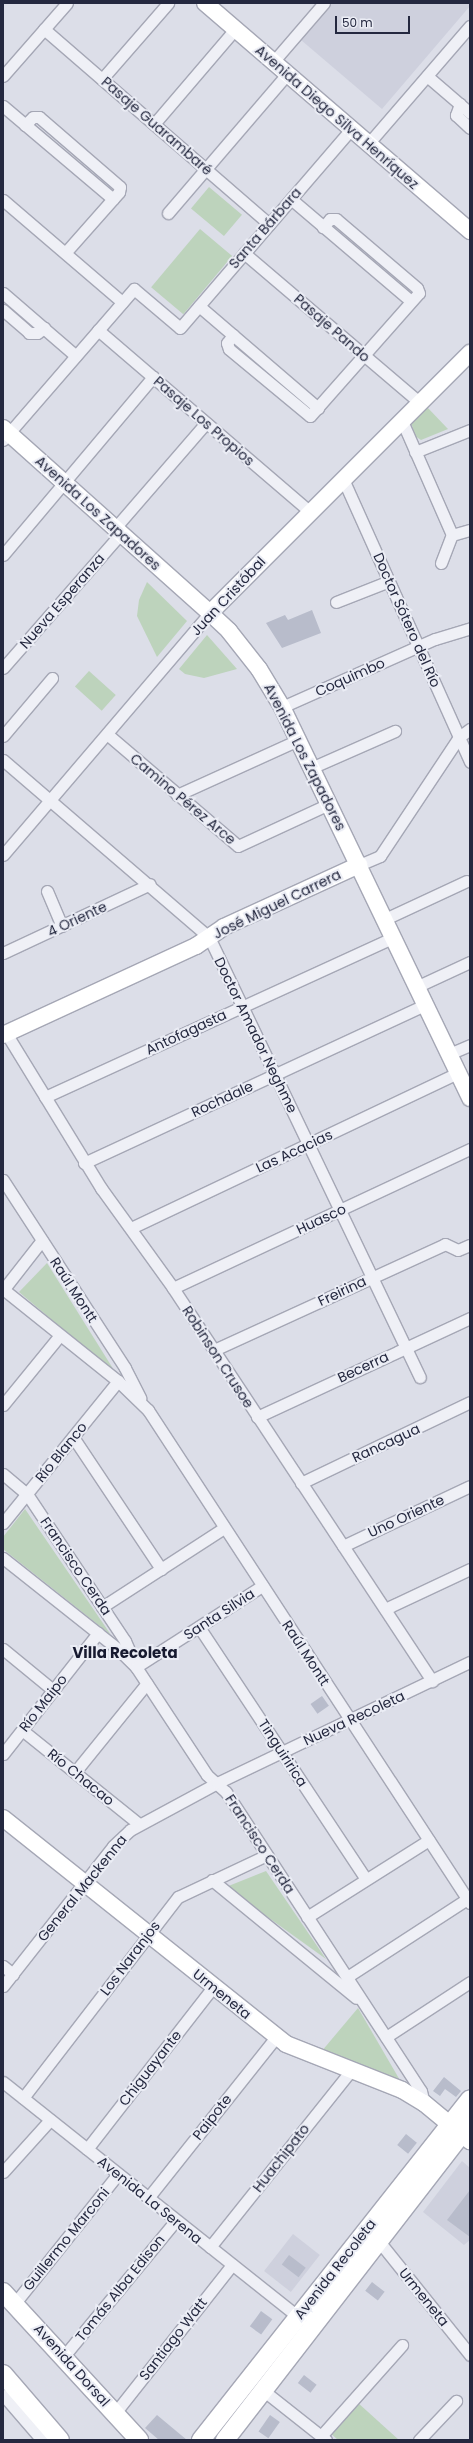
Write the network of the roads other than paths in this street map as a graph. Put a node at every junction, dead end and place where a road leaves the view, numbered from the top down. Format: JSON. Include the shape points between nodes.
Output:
{"nodes":[{"id":1,"x":67,"y":3,"type":"edge"},
{"id":2,"x":168,"y":3,"type":"edge"},
{"id":3,"x":205,"y":3,"type":"edge"},
{"id":4,"x":324,"y":3,"type":"edge"},
{"id":5,"x":470,"y":26,"type":"edge"},
{"id":6,"x":44,"y":29,"type":"junction"},
{"id":7,"x":235,"y":29,"type":"junction"},
{"id":8,"x":273,"y":62,"type":"junction"},
{"id":9,"x":287,"y":74,"type":"junction"},
{"id":10,"x":3,"y":76,"type":"edge"},
{"id":11,"x":427,"y":76,"type":"junction"},
{"id":12,"x":102,"y":79,"type":"junction"},
{"id":13,"x":460,"y":104,"type":"junction"},
{"id":14,"x":3,"y":106,"type":"edge"},
{"id":15,"x":470,"y":113,"type":"edge"},
{"id":16,"x":154,"y":124,"type":"junction"},
{"id":17,"x":470,"y":128,"type":"edge"},
{"id":18,"x":351,"y":129,"type":"junction"},
{"id":19,"x":368,"y":144,"type":"junction"},
{"id":20,"x":206,"y":169,"type":"junction"},
{"id":21,"x":291,"y":199,"type":"junction"},
{"id":22,"x":3,"y":200,"type":"edge"},
{"id":23,"x":168,"y":213,"type":"dead end"},
{"id":24,"x":269,"y":224,"type":"junction"},
{"id":25,"x":323,"y":227,"type":"junction"},
{"id":26,"x":470,"y":231,"type":"edge"},
{"id":27,"x":65,"y":253,"type":"junction"},
{"id":28,"x":244,"y":253,"type":"junction"},
{"id":29,"x":3,"y":293,"type":"edge"},
{"id":30,"x":411,"y":301,"type":"junction"},
{"id":31,"x":122,"y":302,"type":"junction"},
{"id":32,"x":199,"y":306,"type":"junction"},
{"id":33,"x":3,"y":310,"type":"edge"},
{"id":34,"x":44,"y":328,"type":"junction"},
{"id":35,"x":98,"y":330,"type":"junction"},
{"id":36,"x":470,"y":353,"type":"edge"},
{"id":37,"x":364,"y":355,"type":"junction"},
{"id":38,"x":76,"y":356,"type":"junction"},
{"id":39,"x":153,"y":378,"type":"junction"},
{"id":40,"x":420,"y":402,"type":"junction"},
{"id":41,"x":402,"y":421,"type":"junction"},
{"id":42,"x":206,"y":423,"type":"junction"},
{"id":43,"x":470,"y":430,"type":"edge"},
{"id":44,"x":5,"y":434,"type":"edge"},
{"id":45,"x":415,"y":452,"type":"junction"},
{"id":46,"x":343,"y":479,"type":"junction"},
{"id":47,"x":65,"y":484,"type":"junction"},
{"id":48,"x":310,"y":512,"type":"junction"},
{"id":49,"x":470,"y":530,"type":"edge"},
{"id":50,"x":118,"y":531,"type":"junction"},
{"id":51,"x":452,"y":535,"type":"junction"},
{"id":52,"x":3,"y":555,"type":"edge"},
{"id":53,"x":441,"y":563,"type":"dead end"},
{"id":54,"x":389,"y":581,"type":"junction"},
{"id":55,"x":336,"y":602,"type":"dead end"},
{"id":56,"x":210,"y":613,"type":"junction"},
{"id":57,"x":470,"y":628,"type":"edge"},
{"id":58,"x":418,"y":646,"type":"junction"},
{"id":59,"x":3,"y":668,"type":"edge"},
{"id":60,"x":52,"y":678,"type":"dead end"},
{"id":61,"x":282,"y":707,"type":"junction"},
{"id":62,"x":470,"y":729,"type":"edge"},
{"id":63,"x":395,"y":731,"type":"dead end"},
{"id":64,"x":107,"y":734,"type":"junction"},
{"id":65,"x":3,"y":736,"type":"edge"},
{"id":66,"x":459,"y":737,"type":"junction"},
{"id":67,"x":298,"y":740,"type":"junction"},
{"id":68,"x":3,"y":760,"type":"edge"},
{"id":69,"x":470,"y":762,"type":"edge"},
{"id":70,"x":311,"y":768,"type":"junction"},
{"id":71,"x":177,"y":794,"type":"junction"},
{"id":72,"x":51,"y":799,"type":"junction"},
{"id":73,"x":329,"y":804,"type":"junction"},
{"id":74,"x":3,"y":855,"type":"edge"},
{"id":75,"x":359,"y":865,"type":"junction"},
{"id":76,"x":467,"y":881,"type":"dead end"},
{"id":77,"x":150,"y":884,"type":"junction"},
{"id":78,"x":47,"y":891,"type":"dead end"},
{"id":79,"x":384,"y":919,"type":"junction"},
{"id":80,"x":62,"y":926,"type":"junction"},
{"id":81,"x":209,"y":937,"type":"junction"},
{"id":82,"x":393,"y":938,"type":"junction"},
{"id":83,"x":5,"y":950,"type":"edge"},
{"id":84,"x":470,"y":962,"type":"edge"},
{"id":85,"x":416,"y":988,"type":"junction"},
{"id":86,"x":425,"y":1005,"type":"junction"},
{"id":87,"x":242,"y":1007,"type":"junction"},
{"id":88,"x":4,"y":1034,"type":"edge"},
{"id":89,"x":470,"y":1045,"type":"edge"},
{"id":90,"x":449,"y":1054,"type":"junction"},
{"id":91,"x":458,"y":1073,"type":"junction"},
{"id":92,"x":275,"y":1074,"type":"junction"},
{"id":93,"x":45,"y":1097,"type":"junction"},
{"id":94,"x":470,"y":1098,"type":"edge"},
{"id":95,"x":308,"y":1144,"type":"junction"},
{"id":96,"x":470,"y":1149,"type":"edge"},
{"id":97,"x":84,"y":1163,"type":"junction"},
{"id":98,"x":3,"y":1180,"type":"edge"},
{"id":99,"x":340,"y":1210,"type":"junction"},
{"id":100,"x":131,"y":1228,"type":"junction"},
{"id":101,"x":42,"y":1240,"type":"junction"},
{"id":102,"x":470,"y":1245,"type":"edge"},
{"id":103,"x":372,"y":1277,"type":"junction"},
{"id":104,"x":173,"y":1288,"type":"junction"},
{"id":105,"x":3,"y":1289,"type":"edge"},
{"id":106,"x":470,"y":1318,"type":"edge"},
{"id":107,"x":60,"y":1335,"type":"junction"},
{"id":108,"x":406,"y":1347,"type":"junction"},
{"id":109,"x":214,"y":1350,"type":"junction"},
{"id":110,"x":420,"y":1377,"type":"dead end"},
{"id":111,"x":118,"y":1381,"type":"junction"},
{"id":112,"x":470,"y":1402,"type":"edge"},
{"id":113,"x":142,"y":1403,"type":"junction"},
{"id":114,"x":3,"y":1405,"type":"edge"},
{"id":115,"x":257,"y":1417,"type":"junction"},
{"id":116,"x":73,"y":1437,"type":"junction"},
{"id":117,"x":3,"y":1474,"type":"edge"},
{"id":118,"x":301,"y":1483,"type":"junction"},
{"id":119,"x":470,"y":1486,"type":"edge"},
{"id":120,"x":27,"y":1494,"type":"junction"},
{"id":121,"x":3,"y":1523,"type":"edge"},
{"id":122,"x":224,"y":1528,"type":"junction"},
{"id":123,"x":343,"y":1546,"type":"junction"},
{"id":124,"x":3,"y":1558,"type":"edge"},
{"id":125,"x":161,"y":1569,"type":"junction"},
{"id":126,"x":470,"y":1569,"type":"edge"},
{"id":127,"x":262,"y":1586,"type":"junction"},
{"id":128,"x":102,"y":1607,"type":"junction"},
{"id":129,"x":385,"y":1609,"type":"junction"},
{"id":130,"x":199,"y":1626,"type":"junction"},
{"id":131,"x":98,"y":1633,"type":"junction"},
{"id":132,"x":3,"y":1649,"type":"edge"},
{"id":133,"x":470,"y":1662,"type":"edge"},
{"id":134,"x":136,"y":1667,"type":"junction"},
{"id":135,"x":432,"y":1680,"type":"junction"},
{"id":136,"x":146,"y":1683,"type":"junction"},
{"id":137,"x":53,"y":1690,"type":"junction"},
{"id":138,"x":350,"y":1720,"type":"junction"},
{"id":139,"x":22,"y":1730,"type":"junction"},
{"id":140,"x":282,"y":1752,"type":"junction"},
{"id":141,"x":3,"y":1754,"type":"edge"},
{"id":142,"x":76,"y":1772,"type":"junction"},
{"id":143,"x":217,"y":1783,"type":"junction"},
{"id":144,"x":5,"y":1824,"type":"edge"},
{"id":145,"x":139,"y":1824,"type":"junction"},
{"id":146,"x":429,"y":1840,"type":"junction"},
{"id":147,"x":267,"y":1855,"type":"junction"},
{"id":148,"x":366,"y":1879,"type":"junction"},
{"id":149,"x":212,"y":1880,"type":"junction"},
{"id":150,"x":84,"y":1883,"type":"junction"},
{"id":151,"x":469,"y":1901,"type":"edge"},
{"id":152,"x":307,"y":1917,"type":"junction"},
{"id":153,"x":148,"y":1935,"type":"junction"},
{"id":154,"x":3,"y":1966,"type":"edge"},
{"id":155,"x":13,"y":1974,"type":"junction"},
{"id":156,"x":347,"y":1977,"type":"junction"},
{"id":157,"x":470,"y":1982,"type":"edge"},
{"id":158,"x":3,"y":1986,"type":"edge"},
{"id":159,"x":213,"y":1987,"type":"junction"},
{"id":160,"x":365,"y":2005,"type":"junction"},
{"id":161,"x":276,"y":2037,"type":"junction"},
{"id":162,"x":386,"y":2037,"type":"junction"},
{"id":163,"x":352,"y":2069,"type":"junction"},
{"id":164,"x":3,"y":2082,"type":"edge"},
{"id":165,"x":23,"y":2098,"type":"junction"},
{"id":166,"x":470,"y":2099,"type":"edge"},
{"id":167,"x":424,"y":2103,"type":"junction"},
{"id":168,"x":50,"y":2120,"type":"junction"},
{"id":169,"x":463,"y":2130,"type":"edge"},
{"id":170,"x":87,"y":2149,"type":"junction"},
{"id":171,"x":470,"y":2152,"type":"edge"},
{"id":172,"x":3,"y":2172,"type":"edge"},
{"id":173,"x":118,"y":2174,"type":"junction"},
{"id":174,"x":148,"y":2198,"type":"junction"},
{"id":175,"x":376,"y":2217,"type":"junction"},
{"id":176,"x":176,"y":2220,"type":"junction"},
{"id":177,"x":378,"y":2240,"type":"junction"},
{"id":178,"x":210,"y":2247,"type":"junction"},
{"id":179,"x":232,"y":2264,"type":"junction"},
{"id":180,"x":9,"y":2297,"type":"edge"},
{"id":181,"x":298,"y":2317,"type":"junction"},
{"id":182,"x":402,"y":2344,"type":"dead end"},
{"id":183,"x":470,"y":2355,"type":"edge"},
{"id":184,"x":64,"y":2356,"type":"junction"},
{"id":185,"x":3,"y":2374,"type":"edge"},
{"id":186,"x":264,"y":2391,"type":"junction"},
{"id":187,"x":3,"y":2395,"type":"edge"},
{"id":188,"x":456,"y":2401,"type":"dead end"},
{"id":189,"x":115,"y":2413,"type":"junction"},
{"id":190,"x":324,"y":2438,"type":"edge"},
{"id":191,"x":42,"y":2440,"type":"edge"},
{"id":192,"x":60,"y":2440,"type":"edge"},
{"id":193,"x":139,"y":2440,"type":"edge"},
{"id":194,"x":201,"y":2440,"type":"edge"},
{"id":195,"x":225,"y":2440,"type":"edge"},
{"id":196,"x":419,"y":2440,"type":"edge"}],
"edges":[{"from":1,"to":6,"type":"street"},
{"from":2,"to":12,"type":"street"},
{"from":3,"to":7,"type":"street","name":"Avenida Diego Silva Henríquez"},
{"from":4,"to":8,"type":"street"},
{"from":5,"to":11,"type":"street"},
{"from":6,"to":10,"type":"street"},
{"from":6,"to":12,"type":"street","name":"Pasaje Guarambaré"},
{"from":7,"to":8,"type":"street","name":"Avenida Diego Silva Henríquez"},
{"from":7,"to":16,"type":"street"},
{"from":8,"to":9,"type":"street","name":"Avenida Diego Silva Henríquez"},
{"from":9,"to":18,"type":"street","name":"Avenida Diego Silva Henríquez"},
{"from":9,"to":20,"type":"street"},
{"from":11,"to":13,"type":"street"},
{"from":11,"to":19,"type":"street"},
{"from":12,"to":16,"type":"street","name":"Pasaje Guarambaré"},
{"from":13,"to":15,"type":"street"},
{"from":13,"to":17,"type":"street","via":[[456,115]]},
{"from":14,"to":27,"type":"street","via":[[25,125],[33,117],[39,117],[121,188]]},
{"from":16,"to":20,"type":"street","name":"Pasaje Guarambaré"},
{"from":18,"to":19,"type":"street","name":"Avenida Diego Silva Henríquez"},
{"from":18,"to":21,"type":"street","name":"Santa Bárbara"},
{"from":19,"to":26,"type":"street","name":"Avenida Diego Silva Henríquez"},
{"from":20,"to":23,"type":"street"},
{"from":20,"to":24,"type":"street","name":"Pasaje Guarambaré"},
{"from":21,"to":24,"type":"street","name":"Santa Bárbara"},
{"from":21,"to":25,"type":"street"},
{"from":22,"to":27,"type":"street"},
{"from":24,"to":28,"type":"street","name":"Santa Bárbara"},
{"from":25,"to":30,"type":"street"},
{"from":25,"to":30,"type":"street","via":[[330,219],[336,220],[419,291]]},
{"from":27,"to":31,"type":"street"},
{"from":28,"to":32,"type":"street","name":"Santa Bárbara"},
{"from":28,"to":37,"type":"street","name":"Pasaje Pando"},
{"from":29,"to":34,"type":"street"},
{"from":30,"to":37,"type":"street"},
{"from":31,"to":32,"type":"street","name":"Santa Bárbara","via":[[134,289],[180,328]]},
{"from":31,"to":35,"type":"street"},
{"from":32,"to":37,"type":"street","via":[[314,412]]},
{"from":33,"to":34,"type":"street","via":[[29,333],[37,333]]},
{"from":34,"to":38,"type":"street"},
{"from":35,"to":38,"type":"street"},
{"from":35,"to":39,"type":"street","name":"Pasaje Los Propios"},
{"from":36,"to":40,"type":"street","name":"Juan Cristóbal"},
{"from":37,"to":40,"type":"street","name":"Pasaje Pando"},
{"from":38,"to":44,"type":"street"},
{"from":39,"to":42,"type":"street","name":"Pasaje Los Propios"},
{"from":39,"to":47,"type":"street"},
{"from":40,"to":41,"type":"street","name":"Juan Cristóbal"},
{"from":41,"to":45,"type":"street"},
{"from":41,"to":46,"type":"street","name":"Juan Cristóbal"},
{"from":42,"to":48,"type":"street","name":"Pasaje Los Propios"},
{"from":42,"to":50,"type":"street","name":"Nueva Esperanza"},
{"from":43,"to":45,"type":"street"},
{"from":44,"to":47,"type":"street","name":"Avenida Los Zapadores"},
{"from":45,"to":51,"type":"street"},
{"from":46,"to":48,"type":"street","name":"Juan Cristóbal"},
{"from":46,"to":54,"type":"street","name":"Doctor Sótero del Río"},
{"from":47,"to":50,"type":"street","name":"Avenida Los Zapadores"},
{"from":47,"to":52,"type":"street"},
{"from":48,"to":56,"type":"street","name":"Juan Cristóbal"},
{"from":49,"to":51,"type":"street"},
{"from":50,"to":56,"type":"street","name":"Avenida Los Zapadores"},
{"from":50,"to":59,"type":"street","name":"Nueva Esperanza"},
{"from":51,"to":53,"type":"street"},
{"from":54,"to":55,"type":"street"},
{"from":54,"to":58,"type":"street","name":"Doctor Sótero del Río"},
{"from":56,"to":61,"type":"street","name":"Avenida Los Zapadores","via":[[244,650]]},
{"from":56,"to":64,"type":"street","name":"Juan Cristóbal"},
{"from":57,"to":58,"type":"street","name":"Coquimbo"},
{"from":58,"to":61,"type":"street","name":"Coquimbo"},
{"from":58,"to":66,"type":"street","name":"Doctor Sótero del Río"},
{"from":60,"to":65,"type":"street"},
{"from":61,"to":67,"type":"street","name":"Avenida Los Zapadores"},
{"from":62,"to":66,"type":"street"},
{"from":63,"to":70,"type":"street"},
{"from":64,"to":71,"type":"street","name":"Camino Pérez Arce"},
{"from":64,"to":72,"type":"street","name":"Juan Cristóbal"},
{"from":66,"to":69,"type":"street","name":"Doctor Sótero del Río"},
{"from":66,"to":75,"type":"street","name":"José Miguel Carrera","via":[[382,853]]},
{"from":67,"to":70,"type":"street","name":"Avenida Los Zapadores"},
{"from":67,"to":71,"type":"street"},
{"from":68,"to":72,"type":"street","name":"Doctor Amador Neghme"},
{"from":70,"to":73,"type":"street","name":"Avenida Los Zapadores"},
{"from":71,"to":73,"type":"street","name":"Camino Pérez Arce","via":[[238,846]]},
{"from":72,"to":74,"type":"street","name":"Juan Cristóbal"},
{"from":72,"to":77,"type":"street","name":"Doctor Amador Neghme"},
{"from":73,"to":75,"type":"street","name":"Avenida Los Zapadores"},
{"from":75,"to":79,"type":"street","name":"Avenida Los Zapadores"},
{"from":75,"to":81,"type":"street","name":"José Miguel Carrera","via":[[224,927]]},
{"from":76,"to":79,"type":"street"},
{"from":77,"to":80,"type":"street","name":"4 Oriente"},
{"from":77,"to":81,"type":"street","name":"Doctor Amador Neghme"},
{"from":78,"to":80,"type":"street"},
{"from":79,"to":82,"type":"street","name":"Avenida Los Zapadores"},
{"from":80,"to":83,"type":"street","name":"4 Oriente"},
{"from":81,"to":87,"type":"street","name":"Doctor Amador Neghme"},
{"from":81,"to":88,"type":"street","name":"José Miguel Carrera","via":[[196,946]]},
{"from":82,"to":85,"type":"street","name":"Avenida Los Zapadores"},
{"from":82,"to":87,"type":"street","name":"Antofagasta"},
{"from":84,"to":85,"type":"street"},
{"from":85,"to":86,"type":"street","name":"Avenida Los Zapadores"},
{"from":86,"to":90,"type":"street","name":"Avenida Los Zapadores"},
{"from":86,"to":92,"type":"street","name":"Rochdale"},
{"from":87,"to":92,"type":"street","name":"Doctor Amador Neghme"},
{"from":87,"to":93,"type":"street","name":"Antofagasta"},
{"from":88,"to":93,"type":"street","name":"Robinson Crusoe"},
{"from":89,"to":90,"type":"street"},
{"from":90,"to":91,"type":"street","name":"Avenida Los Zapadores"},
{"from":91,"to":94,"type":"street","name":"Avenida Los Zapadores"},
{"from":91,"to":95,"type":"street","name":"Las Acacias"},
{"from":92,"to":95,"type":"street","name":"Doctor Amador Neghme"},
{"from":92,"to":97,"type":"street","name":"Rochdale"},
{"from":93,"to":97,"type":"street","name":"Robinson Crusoe"},
{"from":95,"to":99,"type":"street","name":"Doctor Amador Neghme"},
{"from":95,"to":100,"type":"street","name":"Las Acacias"},
{"from":96,"to":99,"type":"street","name":"Huasco"},
{"from":97,"to":100,"type":"street","name":"Robinson Crusoe"},
{"from":98,"to":101,"type":"street","name":"Raúl Montt"},
{"from":99,"to":103,"type":"street","name":"Doctor Amador Neghme"},
{"from":99,"to":104,"type":"street","name":"Huasco"},
{"from":100,"to":104,"type":"street","name":"Robinson Crusoe"},
{"from":101,"to":105,"type":"street"},
{"from":101,"to":113,"type":"street","name":"Raúl Montt","via":[[125,1368]]},
{"from":102,"to":103,"type":"street","name":"Freirina","via":[[458,1250],[444,1244]]},
{"from":103,"to":108,"type":"street","name":"Doctor Amador Neghme"},
{"from":103,"to":109,"type":"street","name":"Freirina"},
{"from":104,"to":109,"type":"street","name":"Robinson Crusoe"},
{"from":105,"to":107,"type":"street","name":"Raúl Montt"},
{"from":106,"to":108,"type":"street","name":"Becerra"},
{"from":107,"to":111,"type":"street","name":"Raúl Montt"},
{"from":107,"to":114,"type":"street"},
{"from":108,"to":110,"type":"street","name":"Doctor Amador Neghme"},
{"from":108,"to":115,"type":"street","name":"Becerra"},
{"from":109,"to":115,"type":"street","name":"Robinson Crusoe"},
{"from":111,"to":113,"type":"street","name":"Raúl Montt"},
{"from":111,"to":116,"type":"street","name":"Río Blanco"},
{"from":112,"to":118,"type":"street","name":"Rancagua"},
{"from":113,"to":122,"type":"street","name":"Raúl Montt"},
{"from":115,"to":118,"type":"street","name":"Robinson Crusoe"},
{"from":116,"to":120,"type":"street","name":"Río Blanco"},
{"from":116,"to":125,"type":"street"},
{"from":117,"to":120,"type":"street","name":"Francisco Cerda"},
{"from":118,"to":123,"type":"street","name":"Robinson Crusoe"},
{"from":119,"to":123,"type":"street","name":"Uno Oriente"},
{"from":120,"to":121,"type":"street","name":"Río Blanco"},
{"from":120,"to":128,"type":"street","name":"Francisco Cerda"},
{"from":122,"to":125,"type":"street"},
{"from":122,"to":127,"type":"street","name":"Raúl Montt"},
{"from":123,"to":129,"type":"street","name":"Robinson Crusoe"},
{"from":124,"to":131,"type":"street","name":"Francisco Cerda"},
{"from":125,"to":128,"type":"street"},
{"from":126,"to":129,"type":"street"},
{"from":127,"to":130,"type":"street","name":"Santa Silvia"},
{"from":127,"to":138,"type":"street","name":"Raúl Montt"},
{"from":128,"to":134,"type":"street","name":"Francisco Cerda","via":[[126,1641]]},
{"from":129,"to":135,"type":"street","name":"Robinson Crusoe"},
{"from":130,"to":134,"type":"street","name":"Santa Silvia"},
{"from":130,"to":140,"type":"street","name":"Tinguiririca"},
{"from":131,"to":134,"type":"street","name":"Francisco Cerda"},
{"from":131,"to":137,"type":"street","name":"Río Maipo"},
{"from":132,"to":137,"type":"street"},
{"from":133,"to":135,"type":"street","name":"Nueva Recoleta"},
{"from":134,"to":136,"type":"street","name":"Francisco Cerda"},
{"from":135,"to":138,"type":"street","name":"Nueva Recoleta"},
{"from":136,"to":142,"type":"street"},
{"from":136,"to":143,"type":"street","name":"Francisco Cerda","via":[[206,1775]]},
{"from":137,"to":139,"type":"street","name":"Río Maipo"},
{"from":138,"to":140,"type":"street","name":"Nueva Recoleta"},
{"from":138,"to":146,"type":"street","name":"Raúl Montt"},
{"from":139,"to":141,"type":"street","name":"Río Maipo"},
{"from":139,"to":142,"type":"street","name":"Río Chacao"},
{"from":140,"to":143,"type":"street","name":"Nueva Recoleta"},
{"from":140,"to":148,"type":"street","name":"Tinguiririca"},
{"from":142,"to":145,"type":"street","name":"Río Chacao"},
{"from":143,"to":145,"type":"street","name":"General Mackenna"},
{"from":143,"to":147,"type":"street","name":"Francisco Cerda","via":[[226,1792]]},
{"from":144,"to":150,"type":"street","name":"Urmeneta"},
{"from":145,"to":150,"type":"street","name":"General Mackenna","via":[[113,1846]]},
{"from":146,"to":148,"type":"street"},
{"from":146,"to":151,"type":"street","name":"Raúl Montt"},
{"from":147,"to":149,"type":"street","name":"Los Naranjos"},
{"from":147,"to":152,"type":"street","name":"Francisco Cerda"},
{"from":148,"to":152,"type":"street"},
{"from":149,"to":153,"type":"street","name":"Los Naranjos","via":[[178,1897]]},
{"from":149,"to":160,"type":"street","name":"Francisco Cerda"},
{"from":150,"to":153,"type":"street","name":"Urmeneta"},
{"from":150,"to":155,"type":"street","name":"General Mackenna"},
{"from":151,"to":156,"type":"street"},
{"from":152,"to":156,"type":"street","name":"Francisco Cerda"},
{"from":153,"to":159,"type":"street","name":"Urmeneta"},
{"from":153,"to":165,"type":"street","name":"Los Naranjos"},
{"from":154,"to":155,"type":"street"},
{"from":155,"to":158,"type":"street","name":"General Mackenna"},
{"from":156,"to":160,"type":"street","name":"Francisco Cerda"},
{"from":157,"to":162,"type":"street"},
{"from":159,"to":161,"type":"street","name":"Urmeneta"},
{"from":159,"to":170,"type":"street","name":"Chiguayante"},
{"from":160,"to":162,"type":"street","name":"Francisco Cerda"},
{"from":161,"to":163,"type":"street","name":"Urmeneta","via":[[302,2053]]},
{"from":161,"to":174,"type":"street","name":"Paipote"},
{"from":162,"to":167,"type":"street","name":"Francisco Cerda","via":[[421,2091]]},
{"from":163,"to":167,"type":"street","name":"Urmeneta","via":[[402,2090]]},
{"from":163,"to":178,"type":"street","name":"Huachipato"},
{"from":164,"to":165,"type":"street","name":"Avenida La Serena"},
{"from":165,"to":168,"type":"street","name":"Avenida La Serena"},
{"from":166,"to":169,"type":"main road","name":"Avenida Recoleta"},
{"from":167,"to":169,"type":"street","name":"Urmeneta"},
{"from":168,"to":170,"type":"street","name":"Avenida La Serena"},
{"from":168,"to":172,"type":"street"},
{"from":169,"to":171,"type":"street"},
{"from":169,"to":175,"type":"main road","name":"Avenida Recoleta"},
{"from":169,"to":177,"type":"main road","name":"Avenida Recoleta"},
{"from":170,"to":173,"type":"street","name":"Avenida La Serena"},
{"from":173,"to":174,"type":"street","name":"Avenida La Serena"},
{"from":173,"to":180,"type":"street","name":"Guillermo Marconi"},
{"from":174,"to":176,"type":"street","name":"Avenida La Serena"},
{"from":175,"to":177,"type":"main road","via":[[374,2230]]},
{"from":175,"to":181,"type":"main road","name":"Avenida Recoleta"},
{"from":176,"to":178,"type":"street","name":"Avenida La Serena"},
{"from":176,"to":184,"type":"street","name":"Tomás Alba Edison"},
{"from":177,"to":183,"type":"street","name":"Urmeneta"},
{"from":177,"to":186,"type":"main road","name":"Avenida Recoleta"},
{"from":178,"to":179,"type":"street","name":"Avenida La Serena"},
{"from":179,"to":181,"type":"street","name":"Avenida La Serena"},
{"from":179,"to":189,"type":"street","name":"Santiago Watt"},
{"from":180,"to":184,"type":"main road","name":"Avenida Dorsal"},
{"from":181,"to":194,"type":"main road","name":"Avenida Recoleta"},
{"from":182,"to":190,"type":"street"},
{"from":184,"to":189,"type":"main road","name":"Avenida Dorsal"},
{"from":185,"to":192,"type":"main road"},
{"from":186,"to":190,"type":"street"},
{"from":186,"to":195,"type":"main road","name":"Avenida Recoleta"},
{"from":187,"to":191,"type":"street"},
{"from":188,"to":196,"type":"street"},
{"from":189,"to":193,"type":"main road","name":"Avenida Dorsal"}]}
